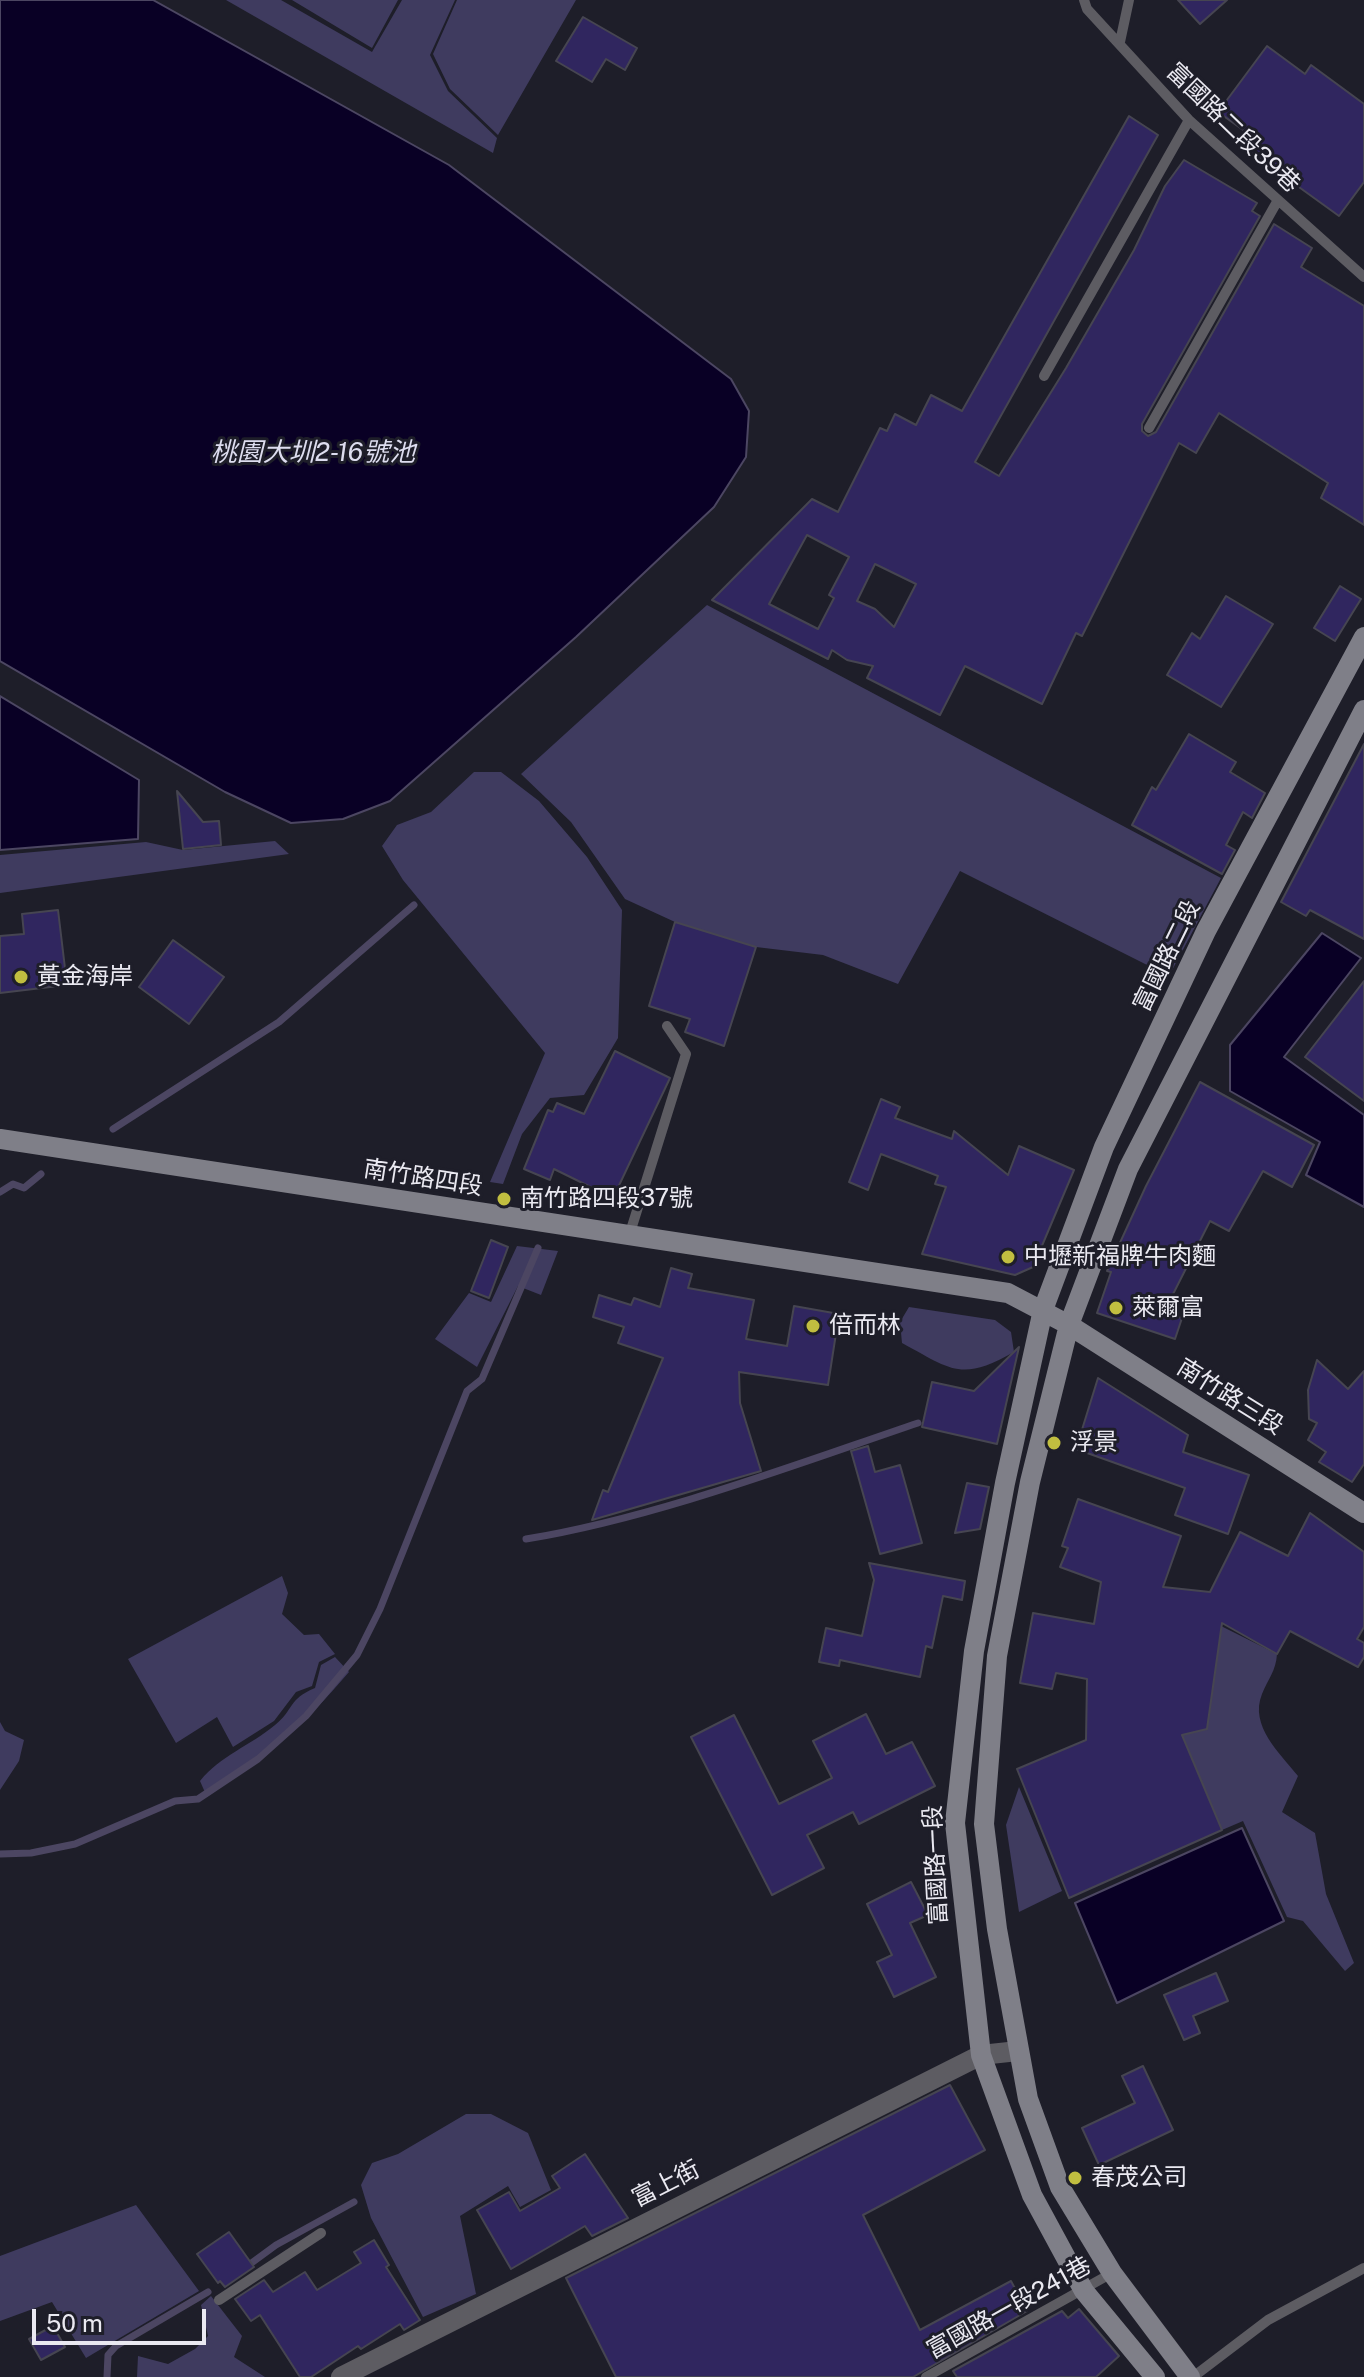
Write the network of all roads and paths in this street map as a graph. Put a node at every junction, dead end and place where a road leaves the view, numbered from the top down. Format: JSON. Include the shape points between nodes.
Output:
{"nodes":[{"id":1,"x":1084,"y":0,"type":"edge"},
{"id":2,"x":1129,"y":0,"type":"edge"},
{"id":3,"x":1120,"y":42,"type":"junction"},
{"id":4,"x":1189,"y":120,"type":"junction"},
{"id":5,"x":1278,"y":200,"type":"junction"},
{"id":6,"x":1364,"y":277,"type":"edge"},
{"id":7,"x":1044,"y":376,"type":"dead end"},
{"id":8,"x":1149,"y":428,"type":"dead end"},
{"id":9,"x":1364,"y":637,"type":"edge"},
{"id":10,"x":1364,"y":710,"type":"edge"},
{"id":11,"x":667,"y":1026,"type":"dead end"},
{"id":12,"x":0,"y":1139,"type":"edge"},
{"id":13,"x":629,"y":1236,"type":"junction"},
{"id":14,"x":1043,"y":1310,"type":"junction"},
{"id":15,"x":1069,"y":1325,"type":"junction"},
{"id":16,"x":1363,"y":1512,"type":"edge"},
{"id":17,"x":1018,"y":2051,"type":"junction"},
{"id":18,"x":981,"y":2055,"type":"junction"},
{"id":19,"x":321,"y":2233,"type":"dead end"},
{"id":20,"x":1364,"y":2268,"type":"edge"},
{"id":21,"x":1112,"y":2273,"type":"junction"},
{"id":22,"x":1084,"y":2291,"type":"junction"},
{"id":23,"x":219,"y":2300,"type":"dead end"},
{"id":24,"x":341,"y":2377,"type":"edge"},
{"id":25,"x":926,"y":2377,"type":"edge"},
{"id":26,"x":1155,"y":2377,"type":"edge"},
{"id":27,"x":1192,"y":2377,"type":"edge"}],
"edges":[{"from":1,"to":3,"type":"lane","name":"富國路二段39巷"},
{"from":2,"to":3,"type":"lane"},
{"from":3,"to":4,"type":"lane","name":"富國路二段39巷"},
{"from":4,"to":5,"type":"lane","name":"富國路二段39巷"},
{"from":4,"to":7,"type":"lane"},
{"from":5,"to":6,"type":"lane","name":"富國路二段39巷"},
{"from":5,"to":8,"type":"lane"},
{"from":9,"to":14,"type":"street","name":"富國路二段","via":[[1199,946],[1104,1147]]},
{"from":10,"to":15,"type":"street","via":[[1128,1169]]},
{"from":11,"to":13,"type":"lane","via":[[686,1054]]},
{"from":12,"to":13,"type":"street","name":"南竹路四段"},
{"from":13,"to":14,"type":"street","name":"南竹路四段","via":[[1008,1293]]},
{"from":14,"to":15,"type":"street","name":"南竹路四段"},
{"from":14,"to":18,"type":"street","name":"富國路一段","via":[[974,1651],[955,1823]]},
{"from":15,"to":16,"type":"street","name":"南竹路三段"},
{"from":15,"to":17,"type":"street","name":"富國路一段","via":[[1030,1482],[997,1656],[984,1824]]},
{"from":17,"to":18,"type":"street","name":"富上街"},
{"from":17,"to":21,"type":"street","name":"富國路一段","via":[[1028,2099],[1060,2187]]},
{"from":18,"to":22,"type":"street","name":"富國路一段","via":[[1032,2195]]},
{"from":18,"to":24,"type":"street","name":"富上街"},
{"from":19,"to":23,"type":"lane"},
{"from":20,"to":27,"type":"lane","via":[[1268,2320]]},
{"from":21,"to":22,"type":"lane","name":"富國路一段241巷"},
{"from":21,"to":27,"type":"street","name":"富國路一段"},
{"from":22,"to":25,"type":"lane","name":"富國路一段241巷"},
{"from":22,"to":26,"type":"street","name":"富國路一段"}]}
